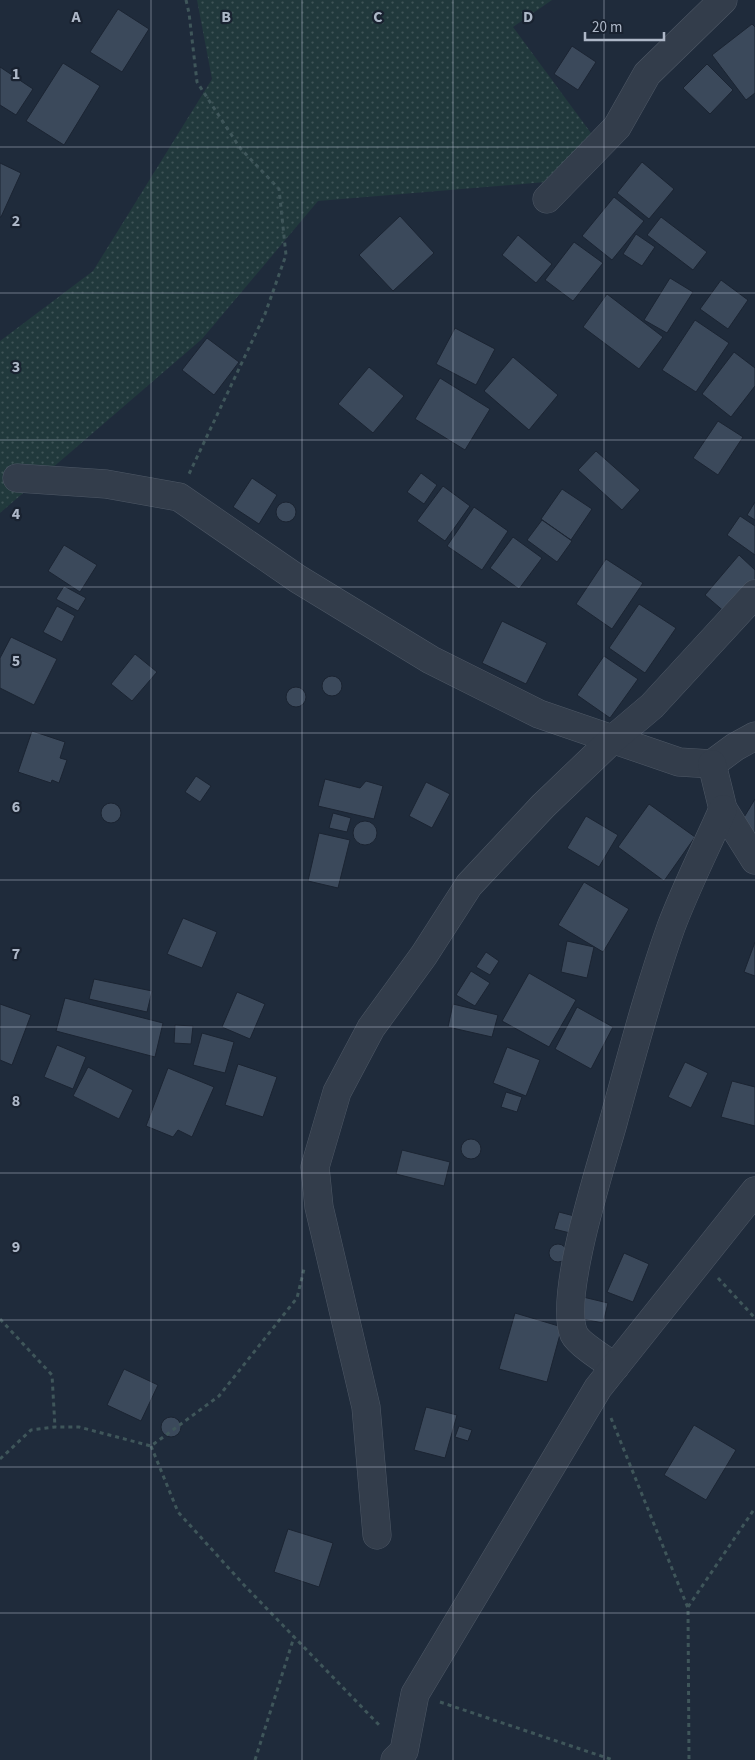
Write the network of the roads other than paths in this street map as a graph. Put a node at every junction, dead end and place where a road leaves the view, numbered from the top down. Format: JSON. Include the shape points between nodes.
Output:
{"nodes":[{"id":1,"x":723,"y":0,"type":"edge"},
{"id":2,"x":547,"y":199,"type":"dead end"},
{"id":3,"x":17,"y":478,"type":"dead end"},
{"id":4,"x":755,"y":594,"type":"edge"},
{"id":5,"x":755,"y":736,"type":"edge"},
{"id":6,"x":613,"y":739,"type":"junction"},
{"id":7,"x":712,"y":764,"type":"junction"},
{"id":8,"x":723,"y":809,"type":"junction"},
{"id":9,"x":755,"y":860,"type":"edge"},
{"id":10,"x":755,"y":1191,"type":"edge"},
{"id":11,"x":615,"y":1366,"type":"junction"},
{"id":12,"x":377,"y":1535,"type":"dead end"},
{"id":13,"x":400,"y":1755,"type":"edge"}],
"edges":[{"from":1,"to":2,"type":"street","via":[[647,74],[617,127]]},
{"from":3,"to":6,"type":"street","via":[[106,484],[179,497],[298,579],[431,660],[539,714]]},
{"from":4,"to":6,"type":"street","via":[[652,706]]},
{"from":5,"to":7,"type":"street"},
{"from":6,"to":7,"type":"street","via":[[678,762]]},
{"from":6,"to":12,"type":"street","via":[[543,806],[469,885],[371,1028],[337,1092],[316,1167],[318,1199],[366,1407]]},
{"from":7,"to":8,"type":"street"},
{"from":8,"to":9,"type":"street"},
{"from":8,"to":11,"type":"street","via":[[672,926],[646,1005],[586,1218],[573,1284],[570,1316],[574,1336]]},
{"from":10,"to":11,"type":"street"},
{"from":11,"to":13,"type":"street","via":[[598,1388],[414,1694]]}]}
